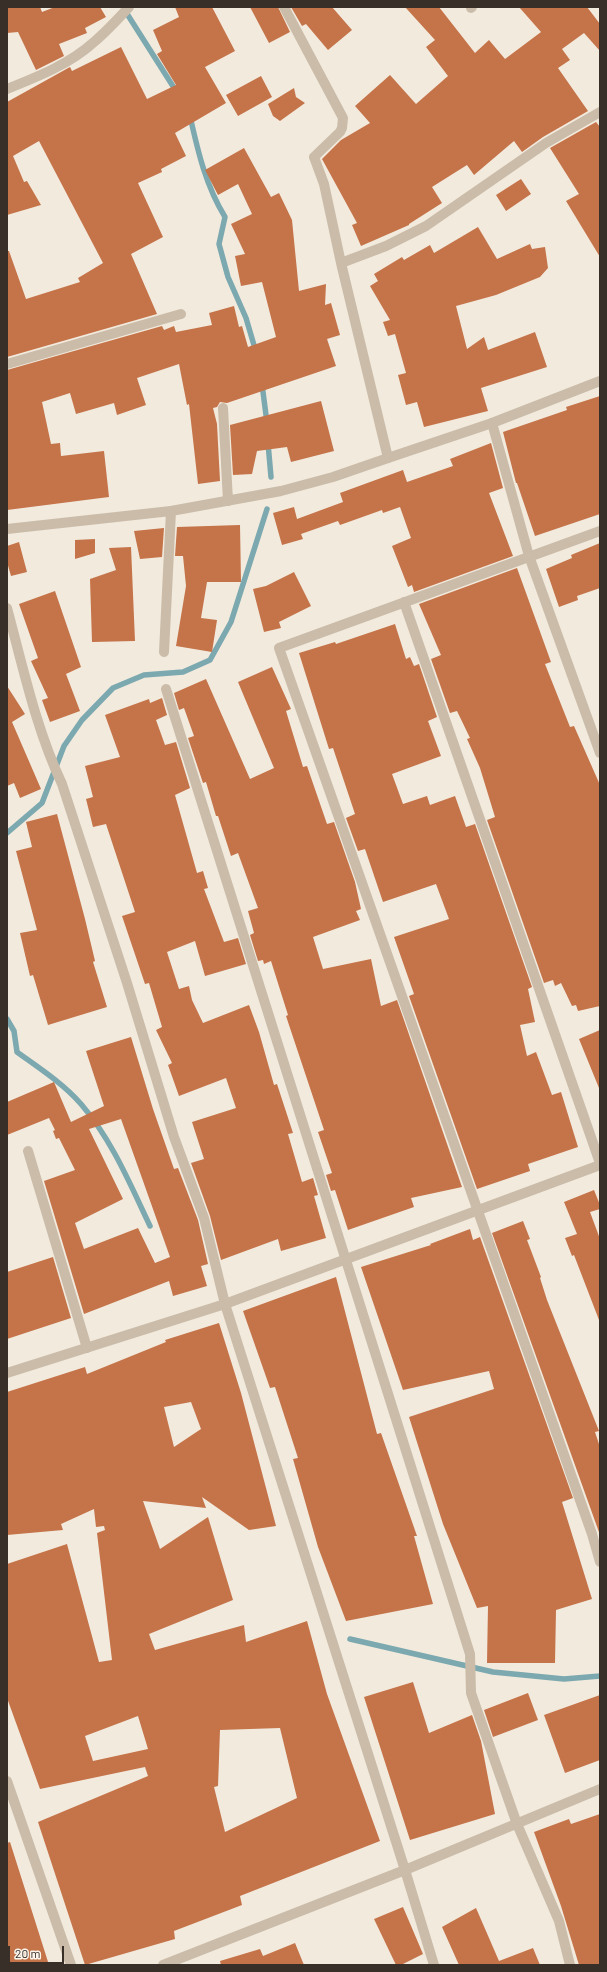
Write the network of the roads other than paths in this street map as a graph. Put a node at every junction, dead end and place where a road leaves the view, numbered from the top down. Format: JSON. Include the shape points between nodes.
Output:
{"nodes":[{"id":1,"x":129,"y":7,"type":"edge"},
{"id":2,"x":284,"y":7,"type":"edge"},
{"id":3,"x":7,"y":89,"type":"edge"},
{"id":4,"x":600,"y":112,"type":"edge"},
{"id":5,"x":341,"y":264,"type":"junction"},
{"id":6,"x":181,"y":314,"type":"dead end"},
{"id":7,"x":7,"y":364,"type":"edge"},
{"id":8,"x":600,"y":381,"type":"edge"},
{"id":9,"x":223,"y":408,"type":"dead end"},
{"id":10,"x":492,"y":423,"type":"junction"},
{"id":11,"x":388,"y":458,"type":"junction"},
{"id":12,"x":228,"y":501,"type":"junction"},
{"id":13,"x":171,"y":511,"type":"junction"},
{"id":14,"x":7,"y":529,"type":"edge"},
{"id":15,"x":600,"y":530,"type":"edge"},
{"id":16,"x":529,"y":556,"type":"junction"},
{"id":17,"x":404,"y":602,"type":"junction"},
{"id":18,"x":7,"y":608,"type":"edge"},
{"id":19,"x":164,"y":652,"type":"dead end"},
{"id":20,"x":166,"y":689,"type":"dead end"},
{"id":21,"x":600,"y":753,"type":"edge"},
{"id":22,"x":28,"y":1151,"type":"dead end"},
{"id":23,"x":600,"y":1164,"type":"edge"},
{"id":24,"x":477,"y":1211,"type":"junction"},
{"id":25,"x":345,"y":1259,"type":"junction"},
{"id":26,"x":225,"y":1304,"type":"junction"},
{"id":27,"x":87,"y":1348,"type":"junction"},
{"id":28,"x":7,"y":1373,"type":"edge"},
{"id":29,"x":600,"y":1562,"type":"edge"},
{"id":30,"x":7,"y":1780,"type":"edge"},
{"id":31,"x":600,"y":1789,"type":"edge"},
{"id":32,"x":517,"y":1824,"type":"junction"},
{"id":33,"x":405,"y":1870,"type":"junction"},
{"id":34,"x":71,"y":1965,"type":"edge"},
{"id":35,"x":163,"y":1965,"type":"edge"},
{"id":36,"x":434,"y":1965,"type":"edge"},
{"id":37,"x":570,"y":1965,"type":"edge"}],
"edges":[{"from":1,"to":3,"type":"street","via":[[94,43],[73,58],[44,74]]},
{"from":2,"to":5,"type":"street","via":[[343,118],[340,132],[314,157],[324,184]]},
{"from":4,"to":5,"type":"street","via":[[546,143],[426,226]]},
{"from":5,"to":11,"type":"street"},
{"from":6,"to":7,"type":"street"},
{"from":8,"to":10,"type":"street"},
{"from":9,"to":12,"type":"street"},
{"from":10,"to":11,"type":"street"},
{"from":10,"to":16,"type":"street"},
{"from":11,"to":12,"type":"street","via":[[281,491]]},
{"from":12,"to":13,"type":"street"},
{"from":13,"to":14,"type":"street"},
{"from":13,"to":19,"type":"street"},
{"from":15,"to":16,"type":"street"},
{"from":16,"to":17,"type":"street"},
{"from":16,"to":21,"type":"street"},
{"from":17,"to":23,"type":"street"},
{"from":17,"to":24,"type":"street","via":[[279,648]]},
{"from":18,"to":26,"type":"street","via":[[37,717],[62,784],[127,983],[174,1137],[204,1218]]},
{"from":20,"to":25,"type":"street"},
{"from":22,"to":27,"type":"street"},
{"from":23,"to":24,"type":"street"},
{"from":24,"to":25,"type":"street"},
{"from":24,"to":29,"type":"street"},
{"from":25,"to":26,"type":"street"},
{"from":25,"to":32,"type":"street","via":[[470,1654],[470,1693]]},
{"from":26,"to":27,"type":"street"},
{"from":26,"to":33,"type":"street"},
{"from":27,"to":28,"type":"street"},
{"from":30,"to":34,"type":"street"},
{"from":31,"to":32,"type":"street"},
{"from":32,"to":33,"type":"street"},
{"from":32,"to":37,"type":"street","via":[[559,1921]]},
{"from":33,"to":35,"type":"street"},
{"from":33,"to":36,"type":"street"}]}
